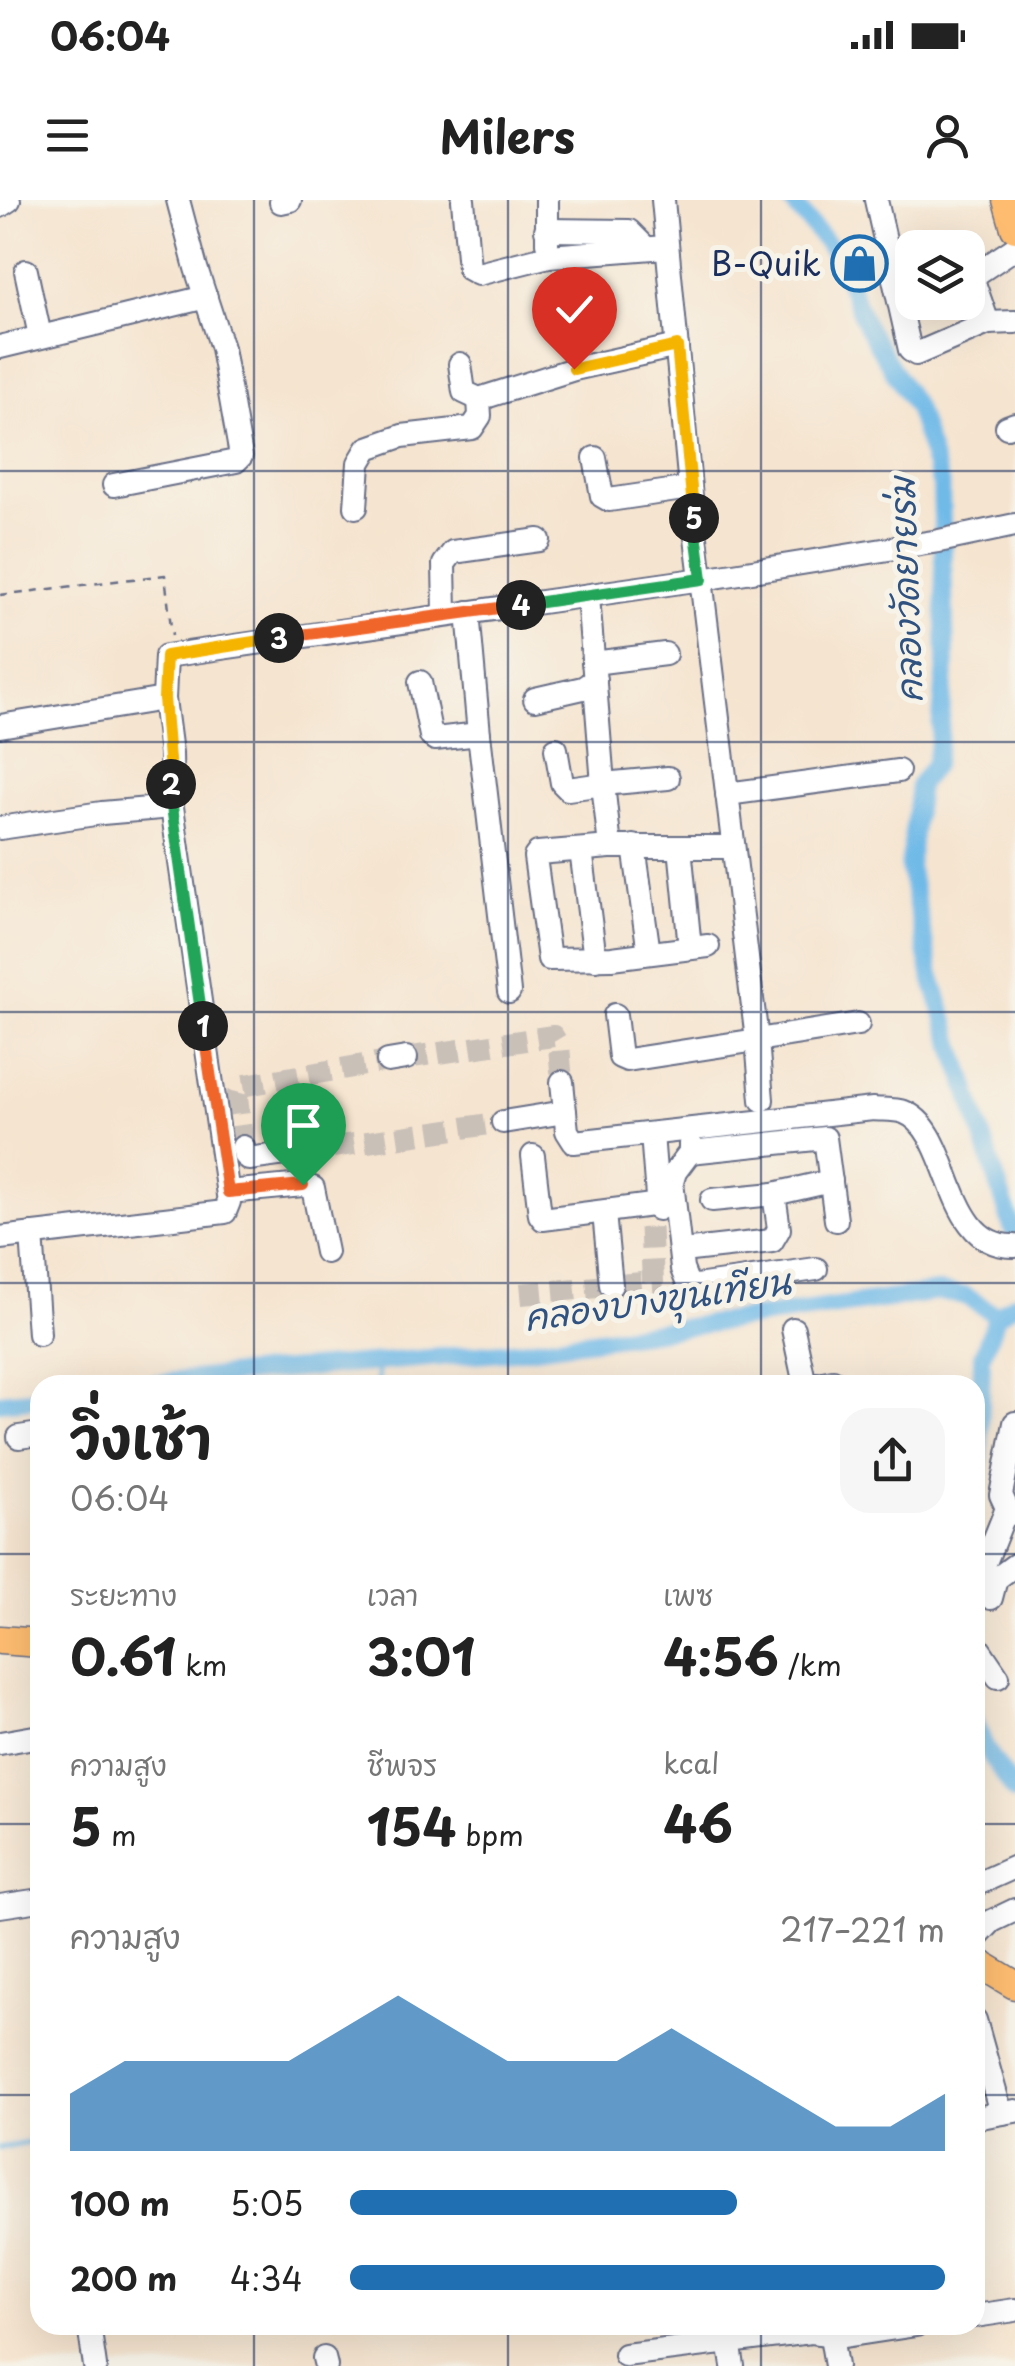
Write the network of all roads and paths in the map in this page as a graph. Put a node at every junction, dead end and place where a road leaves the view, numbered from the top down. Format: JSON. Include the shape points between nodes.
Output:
{"nodes":[{"id":1,"x":9,"y":200,"type":"edge"},
{"id":2,"x":178,"y":200,"type":"edge"},
{"id":3,"x":463,"y":200,"type":"edge"},
{"id":4,"x":547,"y":200,"type":"edge"},
{"id":5,"x":663,"y":200,"type":"edge"},
{"id":6,"x":876,"y":200,"type":"edge"},
{"id":7,"x":1007,"y":200,"type":"edge"},
{"id":8,"x":0,"y":206,"type":"edge"},
{"id":9,"x":1015,"y":228,"type":"edge"},
{"id":10,"x":546,"y":230,"type":"junction"},
{"id":11,"x":656,"y":248,"type":"junction"},
{"id":12,"x":1015,"y":248,"type":"edge"},
{"id":13,"x":549,"y":256,"type":"junction"},
{"id":14,"x":895,"y":263,"type":"edge"},
{"id":15,"x":985,"y":266,"type":"edge"},
{"id":16,"x":26,"y":272,"type":"dead end"},
{"id":17,"x":206,"y":298,"type":"junction"},
{"id":18,"x":985,"y":314,"type":"edge"},
{"id":19,"x":907,"y":320,"type":"edge"},
{"id":20,"x":1015,"y":322,"type":"edge"},
{"id":21,"x":988,"y":323,"type":"junction"},
{"id":22,"x":40,"y":336,"type":"junction"},
{"id":23,"x":677,"y":346,"type":"junction"},
{"id":24,"x":0,"y":347,"type":"edge"},
{"id":25,"x":460,"y":364,"type":"dead end"},
{"id":26,"x":480,"y":399,"type":"junction"},
{"id":27,"x":595,"y":458,"type":"dead end"},
{"id":28,"x":114,"y":485,"type":"dead end"},
{"id":29,"x":690,"y":488,"type":"junction"},
{"id":30,"x":356,"y":506,"type":"dead end"},
{"id":31,"x":1015,"y":525,"type":"edge"},
{"id":32,"x":539,"y":540,"type":"dead end"},
{"id":33,"x":702,"y":579,"type":"junction"},
{"id":34,"x":0,"y":595,"type":"edge"},
{"id":35,"x":588,"y":596,"type":"junction"},
{"id":36,"x":457,"y":613,"type":"junction"},
{"id":37,"x":173,"y":652,"type":"junction"},
{"id":38,"x":665,"y":654,"type":"dead end"},
{"id":39,"x":594,"y":672,"type":"junction"},
{"id":40,"x":420,"y":682,"type":"dead end"},
{"id":41,"x":164,"y":698,"type":"junction"},
{"id":42,"x":535,"y":699,"type":"dead end"},
{"id":43,"x":0,"y":726,"type":"edge"},
{"id":44,"x":479,"y":734,"type":"junction"},
{"id":45,"x":556,"y":749,"type":"dead end"},
{"id":46,"x":898,"y":771,"type":"dead end"},
{"id":47,"x":668,"y":778,"type":"dead end"},
{"id":48,"x":604,"y":784,"type":"junction"},
{"id":49,"x":727,"y":794,"type":"junction"},
{"id":50,"x":172,"y":807,"type":"junction"},
{"id":51,"x":0,"y":828,"type":"edge"},
{"id":52,"x":622,"y":846,"type":"junction"},
{"id":53,"x":680,"y":847,"type":"junction"},
{"id":54,"x":731,"y":847,"type":"junction"},
{"id":55,"x":581,"y":850,"type":"junction"},
{"id":56,"x":649,"y":954,"type":"junction"},
{"id":57,"x":595,"y":959,"type":"junction"},
{"id":58,"x":509,"y":992,"type":"dead end"},
{"id":59,"x":615,"y":1015,"type":"dead end"},
{"id":60,"x":858,"y":1024,"type":"dead end"},
{"id":61,"x":756,"y":1040,"type":"junction"},
{"id":62,"x":562,"y":1082,"type":"tunnel mouth"},
{"id":63,"x":762,"y":1100,"type":"dead end"},
{"id":64,"x":565,"y":1112,"type":"junction"},
{"id":65,"x":503,"y":1122,"type":"tunnel mouth"},
{"id":66,"x":824,"y":1126,"type":"junction"},
{"id":67,"x":652,"y":1134,"type":"junction"},
{"id":68,"x":243,"y":1147,"type":"dead end"},
{"id":69,"x":300,"y":1152,"type":"tunnel mouth"},
{"id":70,"x":533,"y":1156,"type":"dead end"},
{"id":71,"x":831,"y":1181,"type":"junction"},
{"id":72,"x":228,"y":1192,"type":"junction"},
{"id":73,"x":774,"y":1194,"type":"junction"},
{"id":74,"x":712,"y":1200,"type":"dead end"},
{"id":75,"x":604,"y":1213,"type":"junction"},
{"id":76,"x":836,"y":1220,"type":"dead end"},
{"id":77,"x":32,"y":1234,"type":"junction"},
{"id":78,"x":0,"y":1238,"type":"edge"},
{"id":79,"x":1015,"y":1246,"type":"edge"},
{"id":80,"x":682,"y":1251,"type":"junction"},
{"id":81,"x":326,"y":1252,"type":"dead end"},
{"id":82,"x":816,"y":1269,"type":"dead end"},
{"id":83,"x":611,"y":1285,"type":"dead end"},
{"id":84,"x":793,"y":1329,"type":"dead end"},
{"id":85,"x":39,"y":1334,"type":"dead end"},
{"id":86,"x":812,"y":1375,"type":"edge"},
{"id":87,"x":1015,"y":1423,"type":"edge"},
{"id":88,"x":1011,"y":1511,"type":"edge"},
{"id":89,"x":1015,"y":1564,"type":"edge"},
{"id":90,"x":985,"y":1587,"type":"edge"},
{"id":91,"x":985,"y":1591,"type":"edge"},
{"id":92,"x":0,"y":1640,"type":"edge"},
{"id":93,"x":30,"y":1642,"type":"edge"},
{"id":94,"x":985,"y":1658,"type":"edge"},
{"id":95,"x":998,"y":1677,"type":"dead end"},
{"id":96,"x":30,"y":1738,"type":"edge"},
{"id":97,"x":0,"y":1743,"type":"edge"},
{"id":98,"x":1015,"y":1866,"type":"edge"},
{"id":99,"x":985,"y":1880,"type":"edge"},
{"id":100,"x":30,"y":1902,"type":"edge"},
{"id":101,"x":0,"y":1906,"type":"edge"},
{"id":102,"x":1015,"y":1910,"type":"edge"},
{"id":103,"x":985,"y":1935,"type":"edge"},
{"id":104,"x":985,"y":1961,"type":"edge"},
{"id":105,"x":1015,"y":1985,"type":"edge"},
{"id":106,"x":985,"y":2048,"type":"edge"},
{"id":107,"x":1008,"y":2112,"type":"edge"},
{"id":108,"x":1015,"y":2310,"type":"edge"},
{"id":109,"x":985,"y":2314,"type":"edge"},
{"id":110,"x":91,"y":2335,"type":"edge"},
{"id":111,"x":780,"y":2335,"type":"edge"},
{"id":112,"x":826,"y":2335,"type":"edge"},
{"id":113,"x":839,"y":2335,"type":"edge"},
{"id":114,"x":831,"y":2336,"type":"junction"},
{"id":115,"x":729,"y":2340,"type":"junction"},
{"id":116,"x":625,"y":2354,"type":"dead end"},
{"id":117,"x":96,"y":2366,"type":"edge"},
{"id":118,"x":733,"y":2366,"type":"edge"},
{"id":119,"x":836,"y":2366,"type":"edge"}],
"edges":[{"from":1,"to":8,"type":"street"},
{"from":2,"to":17,"type":"street"},
{"from":3,"to":13,"type":"street","via":[[472,272]]},
{"from":4,"to":10,"type":"street"},
{"from":5,"to":11,"type":"street"},
{"from":6,"to":14,"type":"street"},
{"from":7,"to":9,"type":"main road"},
{"from":10,"to":11,"type":"street","via":[[629,231]]},
{"from":10,"to":13,"type":"street"},
{"from":11,"to":13,"type":"street"},
{"from":11,"to":23,"type":"street"},
{"from":12,"to":15,"type":"street"},
{"from":16,"to":22,"type":"street"},
{"from":17,"to":22,"type":"street"},
{"from":17,"to":28,"type":"street","via":[[241,456]]},
{"from":18,"to":21,"type":"street"},
{"from":19,"to":21,"type":"street","via":[[916,354]]},
{"from":20,"to":21,"type":"street"},
{"from":22,"to":24,"type":"street"},
{"from":23,"to":26,"type":"street"},
{"from":23,"to":29,"type":"street"},
{"from":25,"to":26,"type":"street","via":[[464,392]]},
{"from":26,"to":30,"type":"street","via":[[472,428],[402,436],[368,448]]},
{"from":27,"to":29,"type":"street","via":[[602,496],[610,500]]},
{"from":29,"to":33,"type":"street"},
{"from":31,"to":33,"type":"street"},
{"from":32,"to":36,"type":"street","via":[[454,552],[444,564]]},
{"from":33,"to":35,"type":"street"},
{"from":33,"to":49,"type":"street"},
{"from":34,"to":37,"type":"path","via":[[165,576]]},
{"from":35,"to":36,"type":"street"},
{"from":35,"to":39,"type":"street"},
{"from":36,"to":37,"type":"street"},
{"from":36,"to":44,"type":"street"},
{"from":37,"to":41,"type":"street","via":[[164,658]]},
{"from":38,"to":39,"type":"street"},
{"from":39,"to":42,"type":"street","via":[[583,688]]},
{"from":39,"to":48,"type":"street"},
{"from":40,"to":44,"type":"street","via":[[430,736]]},
{"from":41,"to":43,"type":"street"},
{"from":41,"to":50,"type":"street"},
{"from":44,"to":58,"type":"street"},
{"from":45,"to":48,"type":"street","via":[[568,788]]},
{"from":46,"to":49,"type":"street"},
{"from":47,"to":48,"type":"street"},
{"from":48,"to":52,"type":"street"},
{"from":49,"to":54,"type":"street"},
{"from":50,"to":51,"type":"street"},
{"from":50,"to":72,"type":"street"},
{"from":52,"to":53,"type":"street"},
{"from":52,"to":55,"type":"street"},
{"from":52,"to":56,"type":"street"},
{"from":53,"to":54,"type":"street"},
{"from":53,"to":56,"type":"street","via":[[699,947]]},
{"from":54,"to":61,"type":"street"},
{"from":55,"to":57,"type":"street"},
{"from":55,"to":57,"type":"street","via":[[534,857],[548,959]]},
{"from":56,"to":57,"type":"street"},
{"from":59,"to":61,"type":"street","via":[[623,1060]]},
{"from":60,"to":61,"type":"street"},
{"from":61,"to":63,"type":"street"},
{"from":62,"to":64,"type":"street"},
{"from":64,"to":65,"type":"street"},
{"from":64,"to":67,"type":"street","via":[[574,1142]]},
{"from":66,"to":67,"type":"street"},
{"from":66,"to":71,"type":"street"},
{"from":66,"to":79,"type":"street","via":[[873,1109],[902,1112],[921,1123],[973,1231],[994,1246]]},
{"from":66,"to":80,"type":"street","via":[[690,1148],[672,1182]]},
{"from":67,"to":75,"type":"street","via":[[655,1210]]},
{"from":68,"to":69,"type":"street","via":[[249,1159]]},
{"from":70,"to":75,"type":"street","via":[[542,1218]]},
{"from":71,"to":73,"type":"street"},
{"from":71,"to":76,"type":"street"},
{"from":72,"to":77,"type":"street","via":[[225,1212]]},
{"from":72,"to":81,"type":"street","via":[[313,1188]]},
{"from":73,"to":74,"type":"street"},
{"from":73,"to":80,"type":"street","via":[[779,1229],[772,1242]]},
{"from":75,"to":83,"type":"street"},
{"from":77,"to":78,"type":"street"},
{"from":77,"to":85,"type":"street"},
{"from":80,"to":82,"type":"street","via":[[691,1288]]},
{"from":84,"to":86,"type":"street"},
{"from":87,"to":88,"type":"street","via":[[1001,1494]]},
{"from":88,"to":90,"type":"street"},
{"from":89,"to":91,"type":"street"},
{"from":92,"to":93,"type":"main road"},
{"from":94,"to":95,"type":"street"},
{"from":96,"to":97,"type":"street"},
{"from":98,"to":99,"type":"street"},
{"from":100,"to":101,"type":"street"},
{"from":102,"to":103,"type":"street","via":[[992,1921]]},
{"from":104,"to":105,"type":"main road"},
{"from":106,"to":107,"type":"street"},
{"from":108,"to":109,"type":"street"},
{"from":110,"to":117,"type":"street"},
{"from":111,"to":115,"type":"street"},
{"from":112,"to":114,"type":"street"},
{"from":113,"to":114,"type":"street"},
{"from":114,"to":119,"type":"street"},
{"from":115,"to":116,"type":"street"},
{"from":115,"to":118,"type":"street"}]}
